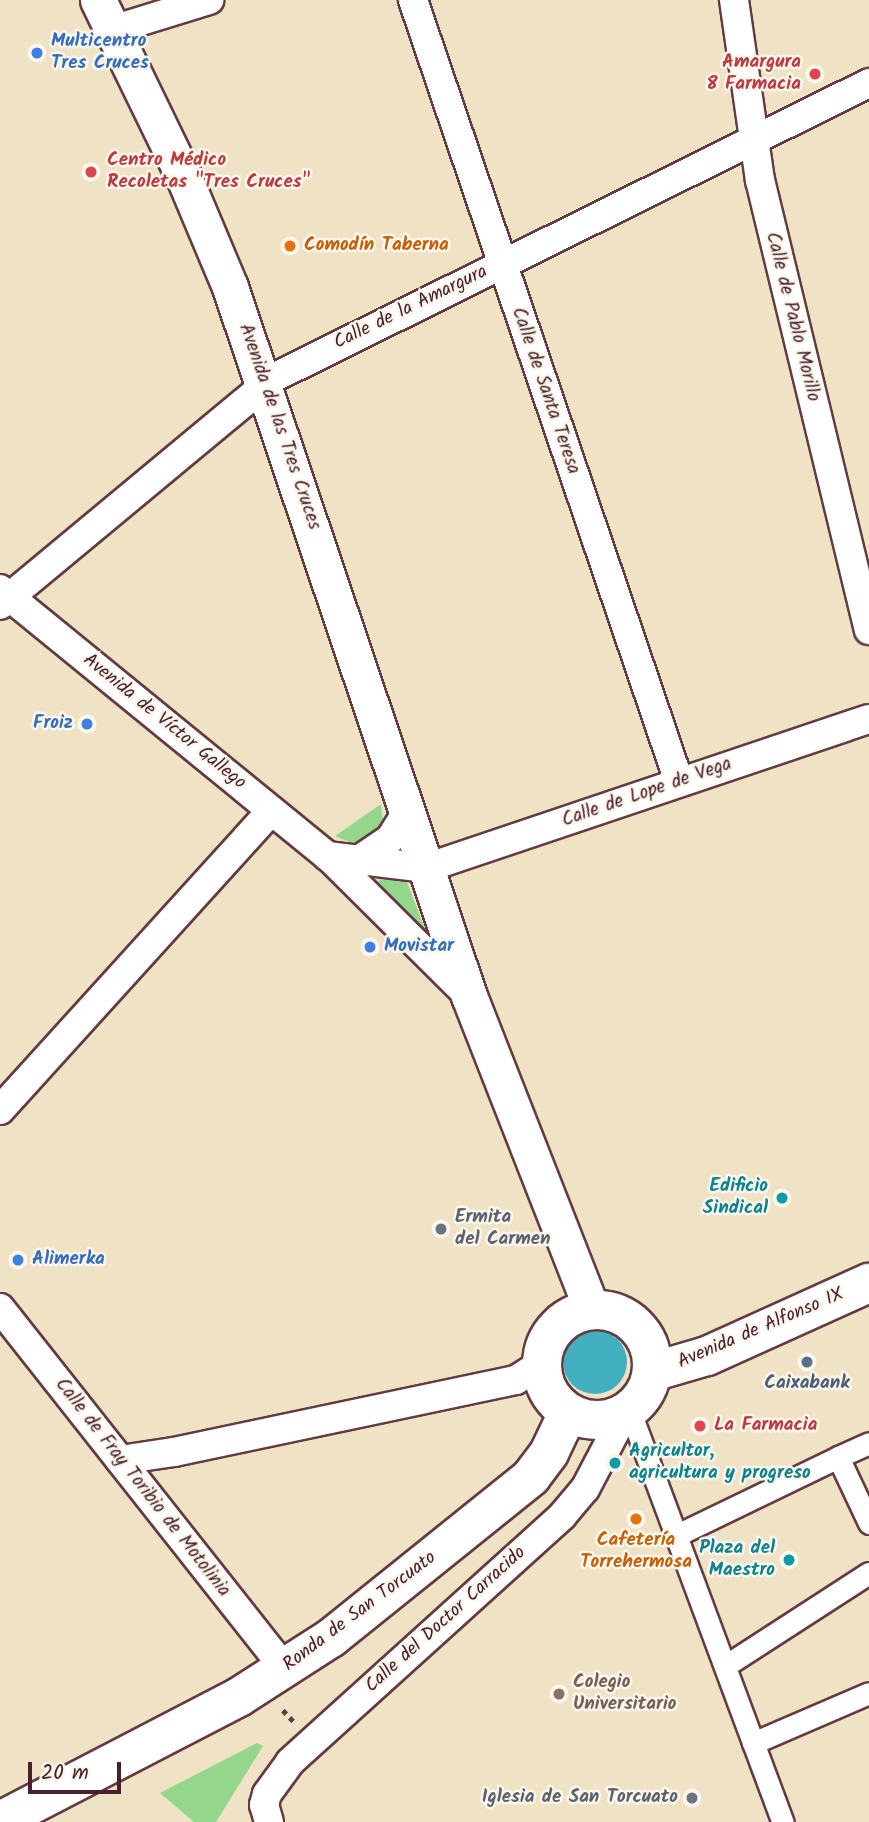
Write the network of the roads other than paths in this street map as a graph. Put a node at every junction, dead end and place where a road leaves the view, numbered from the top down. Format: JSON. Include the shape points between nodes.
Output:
{"nodes":[{"id":1,"x":209,"y":0,"type":"edge"},
{"id":2,"x":413,"y":0,"type":"edge"},
{"id":3,"x":734,"y":0,"type":"edge"},
{"id":4,"x":105,"y":15,"type":"edge"},
{"id":5,"x":869,"y":83,"type":"edge"},
{"id":6,"x":755,"y":139,"type":"junction"},
{"id":7,"x":503,"y":263,"type":"junction"},
{"id":8,"x":264,"y":385,"type":"junction"},
{"id":9,"x":3,"y":597,"type":"edge"},
{"id":10,"x":869,"y":630,"type":"edge"},
{"id":11,"x":869,"y":719,"type":"edge"},
{"id":12,"x":678,"y":782,"type":"junction"},
{"id":13,"x":271,"y":811,"type":"junction"},
{"id":14,"x":407,"y":812,"type":"junction"},
{"id":15,"x":327,"y":856,"type":"junction"},
{"id":16,"x":360,"y":859,"type":"junction"},
{"id":17,"x":426,"y":868,"type":"junction"},
{"id":18,"x":469,"y":996,"type":"junction"},
{"id":19,"x":0,"y":1110,"type":"edge"},
{"id":20,"x":869,"y":1283,"type":"edge"},
{"id":21,"x":0,"y":1308,"type":"edge"},
{"id":22,"x":592,"y":1310,"type":"junction"},
{"id":23,"x":541,"y":1364,"type":"junction"},
{"id":24,"x":652,"y":1372,"type":"junction"},
{"id":25,"x":627,"y":1410,"type":"junction"},
{"id":26,"x":568,"y":1413,"type":"junction"},
{"id":27,"x":869,"y":1443,"type":"edge"},
{"id":28,"x":838,"y":1457,"type":"junction"},
{"id":29,"x":120,"y":1460,"type":"junction"},
{"id":30,"x":869,"y":1523,"type":"edge"},
{"id":31,"x":677,"y":1535,"type":"junction"},
{"id":32,"x":869,"y":1573,"type":"edge"},
{"id":33,"x":725,"y":1666,"type":"junction"},
{"id":34,"x":285,"y":1669,"type":"junction"},
{"id":35,"x":869,"y":1693,"type":"edge"},
{"id":36,"x":753,"y":1742,"type":"junction"},
{"id":37,"x":0,"y":1821,"type":"edge"},
{"id":38,"x":269,"y":1822,"type":"edge"},
{"id":39,"x":783,"y":1822,"type":"edge"}],
"edges":[{"from":1,"to":4,"type":"street"},
{"from":2,"to":7,"type":"street","name":"Calle de Santa Teresa"},
{"from":3,"to":6,"type":"street","name":"Calle de Pablo Morillo"},
{"from":4,"to":8,"type":"street","name":"Avenida de las Tres Cruces","via":[[196,203]]},
{"from":5,"to":6,"type":"street","name":"Calle de la Amargura"},
{"from":6,"to":7,"type":"street","name":"Calle de la Amargura"},
{"from":6,"to":10,"type":"street","name":"Calle de Pablo Morillo","via":[[769,222]]},
{"from":7,"to":8,"type":"street","name":"Calle de la Amargura"},
{"from":7,"to":12,"type":"street","name":"Calle de Santa Teresa"},
{"from":8,"to":9,"type":"street","name":"Calle de la Amargura"},
{"from":8,"to":14,"type":"street","name":"Avenida de las Tres Cruces"},
{"from":9,"to":13,"type":"street","name":"Avenida de Víctor Gallego"},
{"from":11,"to":12,"type":"street","name":"Calle de Lope de Vega"},
{"from":12,"to":17,"type":"street","name":"Calle de Lope de Vega"},
{"from":13,"to":15,"type":"street","name":"Avenida de Víctor Gallego"},
{"from":13,"to":19,"type":"street"},
{"from":14,"to":16,"type":"street","via":[[390,839]]},
{"from":14,"to":17,"type":"street","name":"Avenida de las Tres Cruces"},
{"from":15,"to":16,"type":"street"},
{"from":15,"to":18,"type":"street","name":"Avenida de Víctor Gallego"},
{"from":16,"to":17,"type":"street"},
{"from":17,"to":18,"type":"street","name":"Avenida de Víctor Gallego"},
{"from":18,"to":22,"type":"street","name":"Avenida de Víctor Gallego"},
{"from":20,"to":24,"type":"main road","name":"Avenida de Alfonso IX","via":[[707,1356]]},
{"from":21,"to":29,"type":"street","name":"Calle de Fray Toribio de Motolinia"},
{"from":22,"to":23,"type":"main road","via":[[572,1316],[556,1328]]},
{"from":22,"to":24,"type":"main road","via":[[624,1317],[641,1330],[652,1352]]},
{"from":23,"to":26,"type":"main road","via":[[548,1395]]},
{"from":23,"to":29,"type":"street","via":[[516,1380]]},
{"from":24,"to":25,"type":"main road","via":[[641,1397]]},
{"from":25,"to":26,"type":"main road","via":[[594,1420]]},
{"from":25,"to":31,"type":"street"},
{"from":25,"to":38,"type":"street","name":"Calle del Doctor Carracido","via":[[612,1443],[568,1511],[290,1762],[267,1794],[264,1805]]},
{"from":26,"to":34,"type":"main road","name":"Ronda de San Torcuato","via":[[545,1459],[526,1482]]},
{"from":27,"to":28,"type":"street"},
{"from":28,"to":30,"type":"street"},
{"from":28,"to":31,"type":"street"},
{"from":29,"to":34,"type":"street","name":"Calle de Fray Toribio de Motolinia"},
{"from":31,"to":33,"type":"street"},
{"from":32,"to":33,"type":"street"},
{"from":33,"to":36,"type":"street"},
{"from":34,"to":37,"type":"main road","name":"Ronda de San Torcuato"},
{"from":35,"to":36,"type":"street"},
{"from":36,"to":39,"type":"street"}]}
